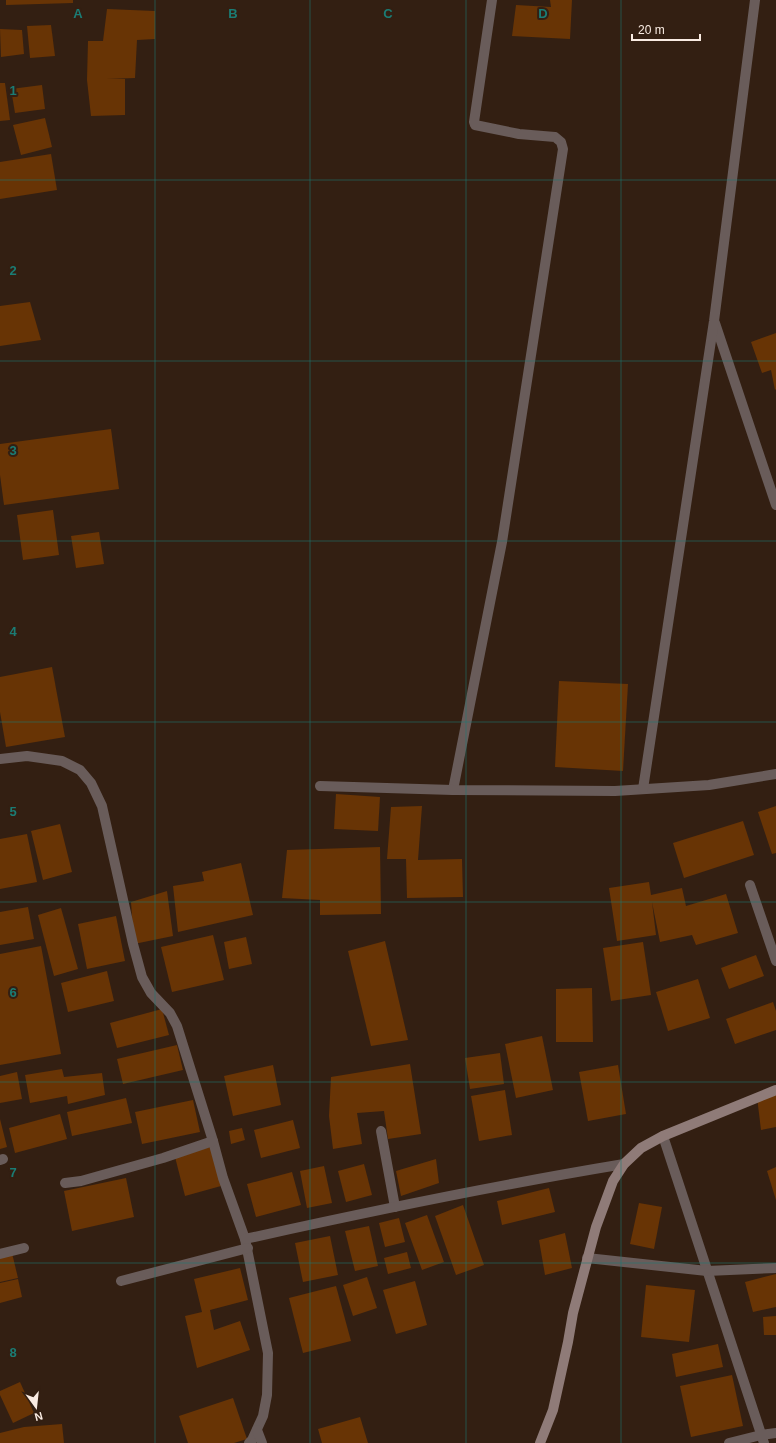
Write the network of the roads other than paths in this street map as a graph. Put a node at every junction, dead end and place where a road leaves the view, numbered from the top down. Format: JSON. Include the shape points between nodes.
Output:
{"nodes":[{"id":1,"x":492,"y":0,"type":"edge"},
{"id":2,"x":756,"y":0,"type":"edge"},
{"id":3,"x":714,"y":321,"type":"junction"},
{"id":4,"x":776,"y":505,"type":"edge"},
{"id":5,"x":0,"y":759,"type":"edge"},
{"id":6,"x":776,"y":774,"type":"edge"},
{"id":7,"x":320,"y":786,"type":"dead end"},
{"id":8,"x":643,"y":789,"type":"junction"},
{"id":9,"x":453,"y":790,"type":"junction"},
{"id":10,"x":750,"y":885,"type":"dead end"},
{"id":11,"x":776,"y":961,"type":"edge"},
{"id":12,"x":776,"y":1090,"type":"edge"},
{"id":13,"x":382,"y":1131,"type":"dead end"},
{"id":14,"x":663,"y":1136,"type":"junction"},
{"id":15,"x":213,"y":1141,"type":"junction"},
{"id":16,"x":624,"y":1164,"type":"junction"},
{"id":17,"x":65,"y":1183,"type":"dead end"},
{"id":18,"x":395,"y":1207,"type":"junction"},
{"id":19,"x":246,"y":1244,"type":"junction"},
{"id":20,"x":24,"y":1248,"type":"dead end"},
{"id":21,"x":0,"y":1254,"type":"edge"},
{"id":22,"x":587,"y":1258,"type":"junction"},
{"id":23,"x":776,"y":1268,"type":"edge"},
{"id":24,"x":707,"y":1271,"type":"junction"},
{"id":25,"x":121,"y":1281,"type":"dead end"},
{"id":26,"x":257,"y":1430,"type":"junction"},
{"id":27,"x":776,"y":1433,"type":"edge"},
{"id":28,"x":762,"y":1439,"type":"edge"},
{"id":29,"x":248,"y":1443,"type":"edge"},
{"id":30,"x":262,"y":1443,"type":"edge"},
{"id":31,"x":540,"y":1443,"type":"edge"},
{"id":32,"x":729,"y":1443,"type":"edge"}],
"edges":[{"from":1,"to":9,"type":"street","via":[[475,125],[555,137],[561,142],[562,149],[502,542]]},
{"from":2,"to":3,"type":"street"},
{"from":3,"to":4,"type":"street"},
{"from":3,"to":8,"type":"street"},
{"from":5,"to":15,"type":"street","via":[[27,756],[62,761],[80,770],[91,783],[102,806],[142,977],[177,1026]]},
{"from":6,"to":8,"type":"street","via":[[709,785]]},
{"from":7,"to":9,"type":"street"},
{"from":8,"to":9,"type":"street"},
{"from":10,"to":11,"type":"street"},
{"from":12,"to":14,"type":"street"},
{"from":13,"to":18,"type":"street"},
{"from":14,"to":16,"type":"street","via":[[641,1148]]},
{"from":14,"to":24,"type":"street"},
{"from":15,"to":17,"type":"street","via":[[163,1158],[81,1181]]},
{"from":15,"to":19,"type":"street"},
{"from":16,"to":18,"type":"street"},
{"from":16,"to":22,"type":"street","via":[[613,1181],[605,1201]]},
{"from":18,"to":19,"type":"street"},
{"from":19,"to":25,"type":"street"},
{"from":19,"to":26,"type":"street","via":[[268,1353],[267,1395]]},
{"from":20,"to":21,"type":"street"},
{"from":22,"to":24,"type":"street"},
{"from":22,"to":31,"type":"street","via":[[553,1410]]},
{"from":23,"to":24,"type":"street"},
{"from":24,"to":28,"type":"street"},
{"from":26,"to":29,"type":"street"},
{"from":26,"to":30,"type":"street"},
{"from":27,"to":28,"type":"street"},
{"from":28,"to":32,"type":"street"}]}
